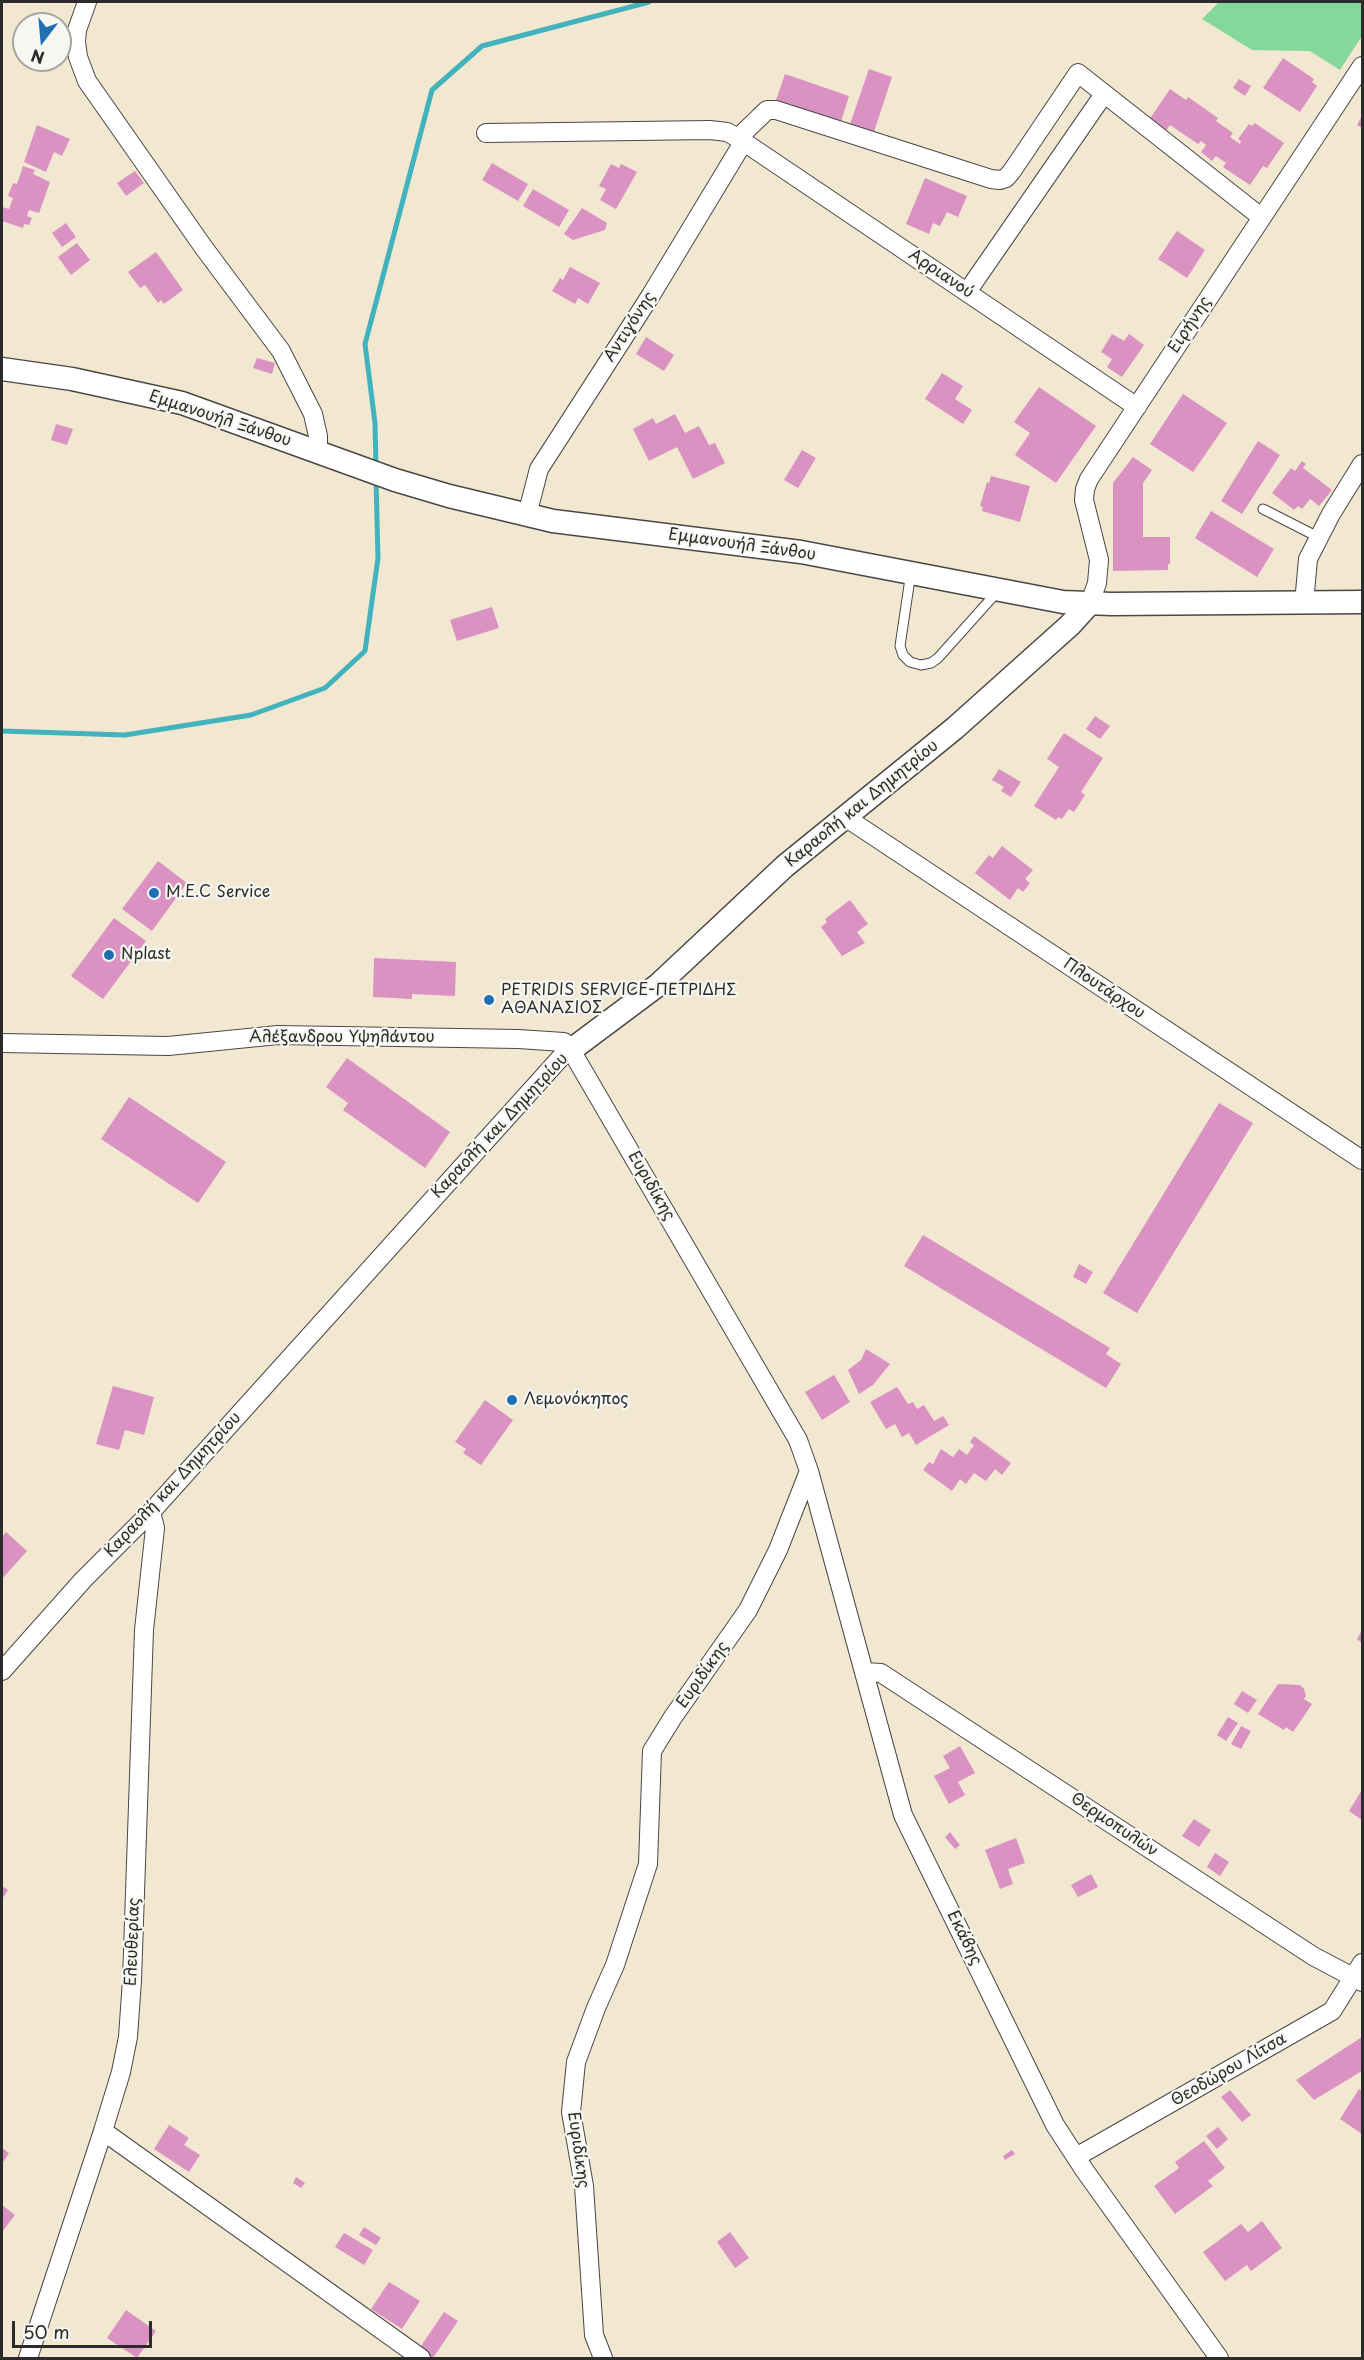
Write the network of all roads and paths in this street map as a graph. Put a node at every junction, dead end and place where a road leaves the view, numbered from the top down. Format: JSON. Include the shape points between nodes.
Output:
{"nodes":[{"id":1,"x":87,"y":2,"type":"edge"},
{"id":2,"x":1362,"y":66,"type":"edge"},
{"id":3,"x":1104,"y":94,"type":"junction"},
{"id":4,"x":486,"y":133,"type":"dead end"},
{"id":5,"x":741,"y":140,"type":"junction"},
{"id":6,"x":1261,"y":217,"type":"junction"},
{"id":7,"x":967,"y":292,"type":"junction"},
{"id":8,"x":2,"y":369,"type":"edge"},
{"id":9,"x":1137,"y":407,"type":"junction"},
{"id":10,"x":318,"y":452,"type":"junction"},
{"id":11,"x":1362,"y":464,"type":"edge"},
{"id":12,"x":1263,"y":509,"type":"dead end"},
{"id":13,"x":527,"y":515,"type":"junction"},
{"id":14,"x":1318,"y":537,"type":"junction"},
{"id":15,"x":911,"y":572,"type":"junction"},
{"id":16,"x":1000,"y":590,"type":"junction"},
{"id":17,"x":1362,"y":602,"type":"edge"},
{"id":18,"x":1090,"y":603,"type":"junction"},
{"id":19,"x":1304,"y":603,"type":"junction"},
{"id":20,"x":845,"y":817,"type":"junction"},
{"id":21,"x":2,"y":1043,"type":"edge"},
{"id":22,"x":571,"y":1050,"type":"junction"},
{"id":23,"x":1362,"y":1160,"type":"edge"},
{"id":24,"x":809,"y":1471,"type":"junction"},
{"id":25,"x":151,"y":1512,"type":"junction"},
{"id":26,"x":2,"y":1671,"type":"edge"},
{"id":27,"x":865,"y":1672,"type":"junction"},
{"id":28,"x":1360,"y":1974,"type":"edge"},
{"id":29,"x":103,"y":2131,"type":"junction"},
{"id":30,"x":1076,"y":2157,"type":"junction"},
{"id":31,"x":28,"y":2358,"type":"edge"},
{"id":32,"x":421,"y":2358,"type":"edge"},
{"id":33,"x":603,"y":2358,"type":"edge"},
{"id":34,"x":1219,"y":2358,"type":"edge"}],
"edges":[{"from":1,"to":10,"type":"street","via":[[76,42],[87,81],[280,351],[313,414]]},
{"from":2,"to":6,"type":"street","name":"Ειρήνης"},
{"from":3,"to":5,"type":"street","name":"Αντιγόνης","via":[[1078,73],[1012,171],[1000,180],[776,110],[767,110]]},
{"from":3,"to":6,"type":"street"},
{"from":3,"to":7,"type":"street"},
{"from":4,"to":5,"type":"street","name":"Αρριανού","via":[[710,130],[727,132]]},
{"from":5,"to":7,"type":"street","name":"Αρριανού"},
{"from":5,"to":13,"type":"street","name":"Αντιγόνης","via":[[651,295],[539,469]]},
{"from":6,"to":9,"type":"street","name":"Ειρήνης"},
{"from":7,"to":9,"type":"street","name":"Αρριανού"},
{"from":8,"to":10,"type":"street","name":"Εμμανουήλ Ξάνθου","via":[[72,379],[182,403]]},
{"from":9,"to":18,"type":"street","name":"Ειρήνης","via":[[1085,489],[1084,500],[1099,560]]},
{"from":10,"to":13,"type":"street","name":"Εμμανουήλ Ξάνθου","via":[[395,480]]},
{"from":11,"to":14,"type":"street"},
{"from":12,"to":14,"type":"lane"},
{"from":13,"to":15,"type":"street","name":"Εμμανουήλ Ξάνθου","via":[[743,543]]},
{"from":14,"to":19,"type":"street","via":[[1306,565]]},
{"from":15,"to":16,"type":"street","name":"Εμμανουήλ Ξάνθου"},
{"from":15,"to":16,"type":"lane","via":[[900,646],[910,662],[921,665],[938,658]]},
{"from":16,"to":18,"type":"street","name":"Εμμανουήλ Ξάνθου"},
{"from":17,"to":19,"type":"street"},
{"from":18,"to":19,"type":"street"},
{"from":18,"to":20,"type":"street","name":"Καραολή και Δημητρίου","via":[[955,728]]},
{"from":20,"to":22,"type":"street","name":"Καραολή και Δημητρίου","via":[[785,866],[658,985]]},
{"from":20,"to":23,"type":"street","name":"Πλουτάρχου"},
{"from":21,"to":22,"type":"street","name":"Αλέξανδρου Υψηλάντου","via":[[168,1046],[278,1035],[518,1039],[564,1042]]},
{"from":22,"to":24,"type":"street","name":"Ευριδίκης","via":[[790,1424]]},
{"from":22,"to":25,"type":"street","name":"Καραολή και Δημητρίου"},
{"from":24,"to":27,"type":"street","name":"Εκάβης"},
{"from":24,"to":33,"type":"street","name":"Ευριδίκης","via":[[778,1550],[748,1610],[652,1751],[648,1864],[576,2062],[571,2112],[584,2186],[594,2335]]},
{"from":25,"to":26,"type":"street","name":"Καραολή και Δημητρίου","via":[[83,1580]]},
{"from":25,"to":29,"type":"street","name":"Ελευθερίας","via":[[155,1528],[143,1642],[130,2018],[121,2072]]},
{"from":27,"to":28,"type":"street","name":"Θερμοπυλών","via":[[881,1673],[1313,1956]]},
{"from":27,"to":30,"type":"street","name":"Εκάβης","via":[[903,1815],[1055,2125]]},
{"from":28,"to":30,"type":"street","name":"Θεοδώρου Λίτσα","via":[[1332,2011]]},
{"from":29,"to":31,"type":"street","name":"Ελευθερίας"},
{"from":29,"to":32,"type":"street"},
{"from":30,"to":34,"type":"street","name":"Εκάβης"}]}
